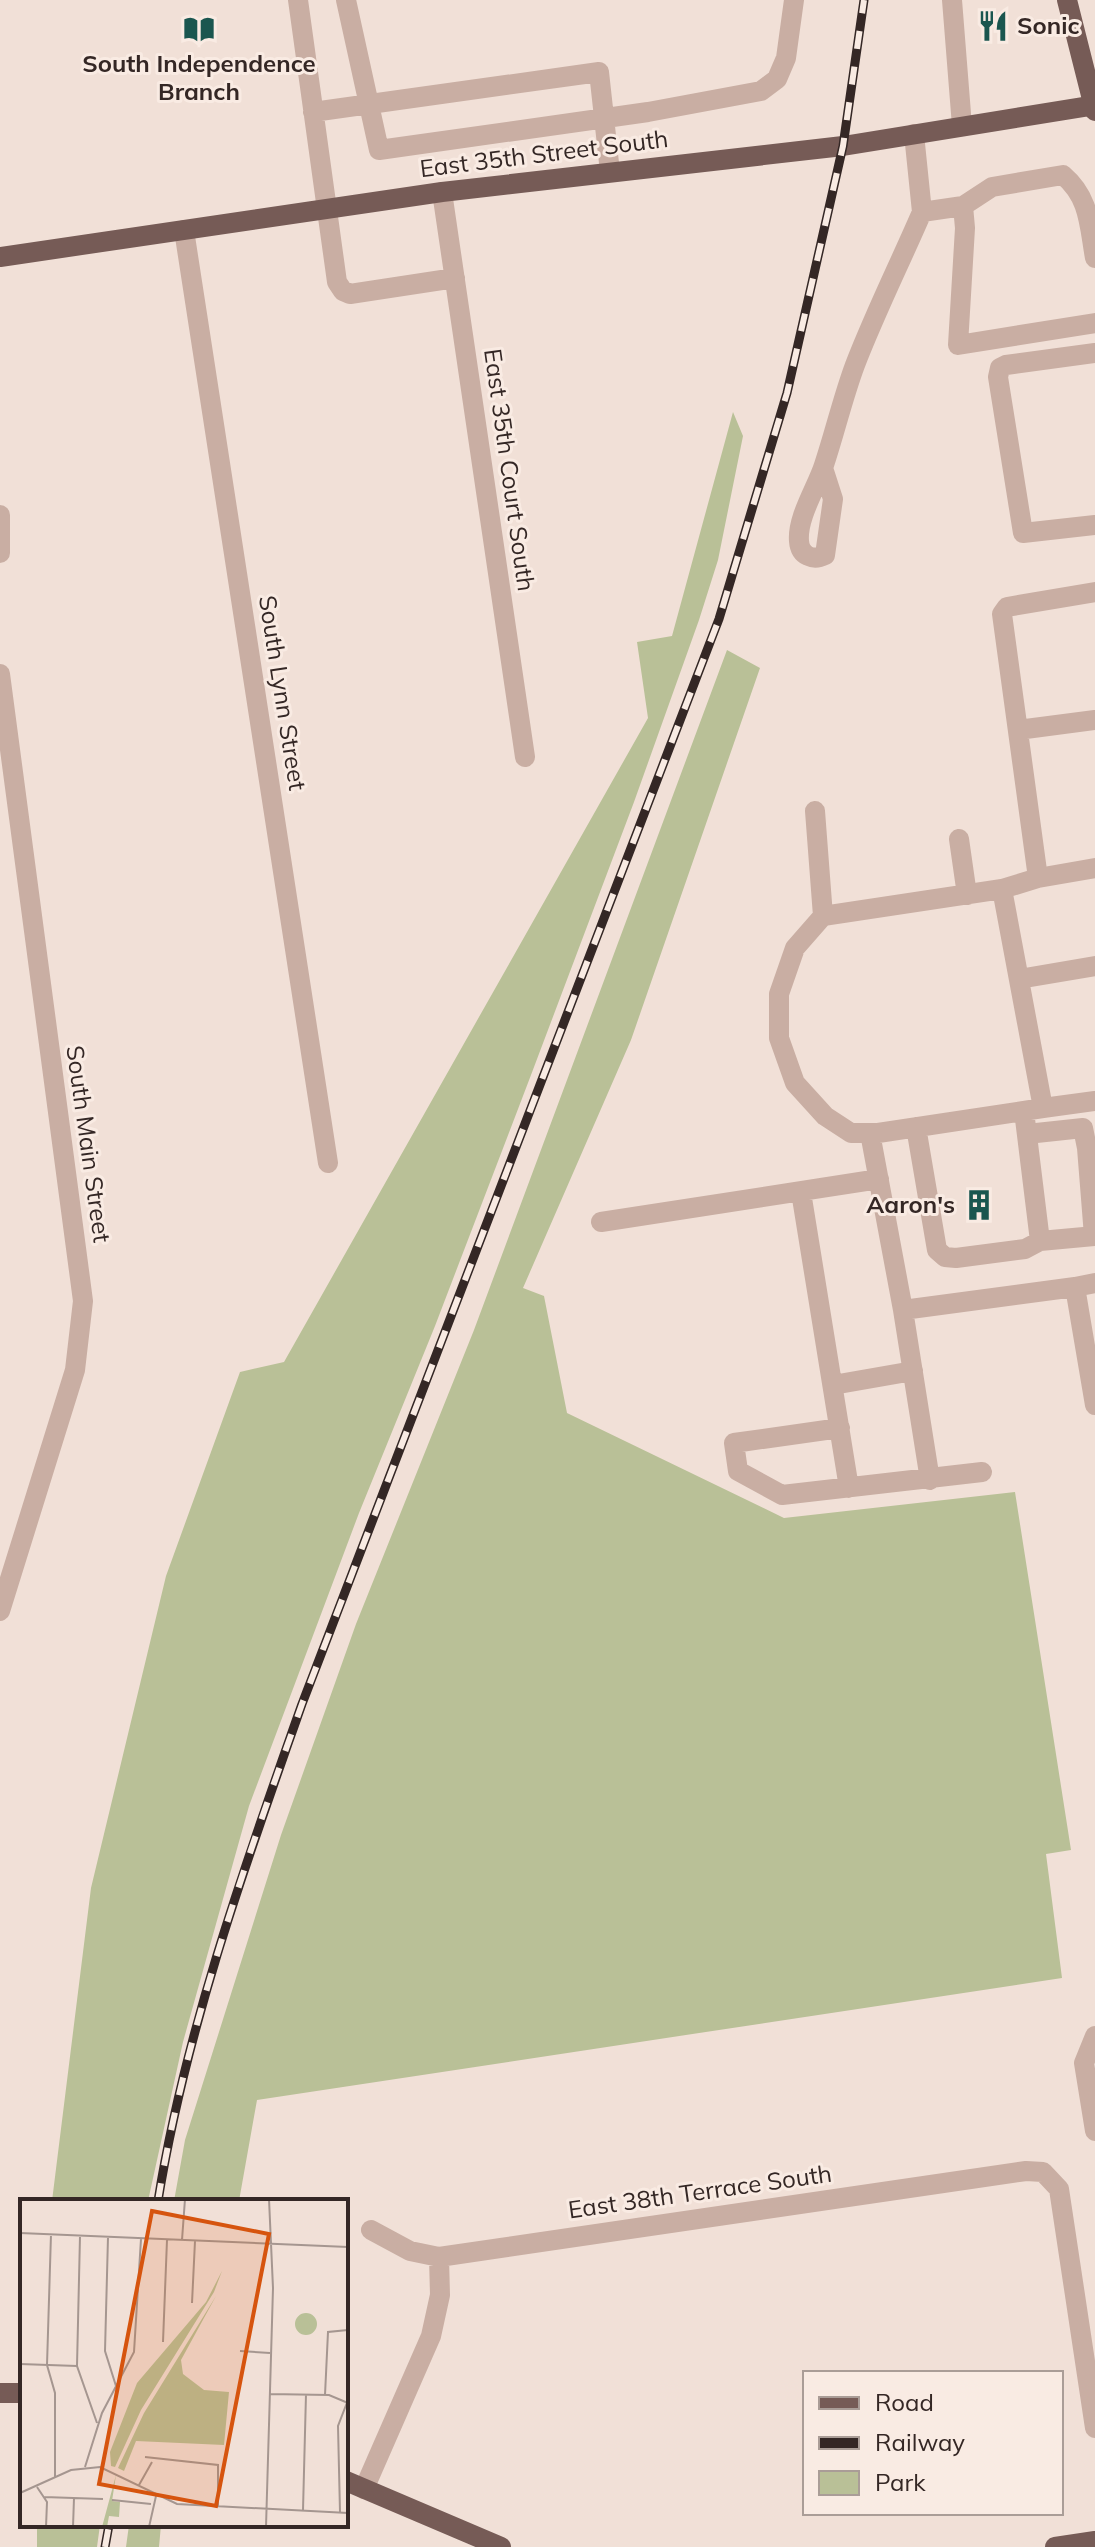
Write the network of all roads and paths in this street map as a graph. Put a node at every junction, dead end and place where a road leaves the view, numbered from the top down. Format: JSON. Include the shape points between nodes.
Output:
{"nodes":[{"id":1,"x":298,"y":0,"type":"edge"},
{"id":2,"x":346,"y":0,"type":"edge"},
{"id":3,"x":794,"y":0,"type":"edge"},
{"id":4,"x":952,"y":0,"type":"edge"},
{"id":5,"x":1067,"y":0,"type":"edge"},
{"id":6,"x":369,"y":104,"type":"junction"},
{"id":7,"x":1095,"y":107,"type":"edge"},
{"id":8,"x":313,"y":112,"type":"junction"},
{"id":9,"x":605,"y":117,"type":"junction"},
{"id":10,"x":962,"y":126,"type":"junction"},
{"id":11,"x":914,"y":134,"type":"junction"},
{"id":12,"x":610,"y":172,"type":"junction"},
{"id":13,"x":442,"y":192,"type":"junction"},
{"id":14,"x":963,"y":206,"type":"junction"},
{"id":15,"x":326,"y":209,"type":"junction"},
{"id":16,"x":922,"y":212,"type":"junction"},
{"id":17,"x":184,"y":230,"type":"junction"},
{"id":18,"x":0,"y":257,"type":"edge"},
{"id":19,"x":1095,"y":258,"type":"edge"},
{"id":20,"x":455,"y":278,"type":"junction"},
{"id":21,"x":1095,"y":323,"type":"edge"},
{"id":22,"x":1095,"y":353,"type":"edge"},
{"id":23,"x":823,"y":468,"type":"junction"},
{"id":24,"x":0,"y":515,"type":"edge"},
{"id":25,"x":1095,"y":525,"type":"edge"},
{"id":26,"x":0,"y":553,"type":"edge"},
{"id":27,"x":1095,"y":592,"type":"edge"},
{"id":28,"x":0,"y":674,"type":"edge"},
{"id":29,"x":1095,"y":720,"type":"edge"},
{"id":30,"x":1018,"y":730,"type":"junction"},
{"id":31,"x":525,"y":757,"type":"dead end"},
{"id":32,"x":815,"y":811,"type":"dead end"},
{"id":33,"x":959,"y":839,"type":"dead end"},
{"id":34,"x":1095,"y":868,"type":"edge"},
{"id":35,"x":1038,"y":878,"type":"junction"},
{"id":36,"x":1002,"y":889,"type":"junction"},
{"id":37,"x":967,"y":895,"type":"junction"},
{"id":38,"x":823,"y":916,"type":"junction"},
{"id":39,"x":1095,"y":966,"type":"edge"},
{"id":40,"x":1019,"y":979,"type":"junction"},
{"id":41,"x":1086,"y":1102,"type":"edge"},
{"id":42,"x":1033,"y":1109,"type":"junction"},
{"id":43,"x":916,"y":1127,"type":"junction"},
{"id":44,"x":870,"y":1133,"type":"junction"},
{"id":45,"x":1027,"y":1134,"type":"junction"},
{"id":46,"x":1088,"y":1141,"type":"edge"},
{"id":47,"x":328,"y":1163,"type":"dead end"},
{"id":48,"x":879,"y":1179,"type":"junction"},
{"id":49,"x":801,"y":1192,"type":"junction"},
{"id":50,"x":601,"y":1222,"type":"dead end"},
{"id":51,"x":1095,"y":1236,"type":"edge"},
{"id":52,"x":1040,"y":1241,"type":"junction"},
{"id":53,"x":1085,"y":1285,"type":"edge"},
{"id":54,"x":903,"y":1310,"type":"junction"},
{"id":55,"x":913,"y":1371,"type":"junction"},
{"id":56,"x":833,"y":1385,"type":"junction"},
{"id":57,"x":1095,"y":1405,"type":"edge"},
{"id":58,"x":840,"y":1428,"type":"junction"},
{"id":59,"x":982,"y":1472,"type":"dead end"},
{"id":60,"x":930,"y":1480,"type":"junction"},
{"id":61,"x":849,"y":1488,"type":"junction"},
{"id":62,"x":0,"y":1611,"type":"edge"},
{"id":63,"x":1095,"y":2036,"type":"edge"},
{"id":64,"x":1095,"y":2131,"type":"edge"},
{"id":65,"x":371,"y":2230,"type":"dead end"},
{"id":66,"x":439,"y":2257,"type":"junction"},
{"id":67,"x":1095,"y":2428,"type":"edge"},
{"id":68,"x":355,"y":2485,"type":"edge"},
{"id":69,"x":1095,"y":2541,"type":"edge"},
{"id":70,"x":1066,"y":2546,"type":"edge"},
{"id":71,"x":501,"y":2547,"type":"edge"}],
"edges":[{"from":1,"to":8,"type":"street"},
{"from":2,"to":6,"type":"street"},
{"from":3,"to":9,"type":"street","via":[[786,58],[777,79],[761,91]]},
{"from":4,"to":10,"type":"street"},
{"from":5,"to":7,"type":"main road"},
{"from":6,"to":8,"type":"street"},
{"from":6,"to":9,"type":"street","via":[[379,150]]},
{"from":6,"to":9,"type":"street","via":[[599,72]]},
{"from":7,"to":10,"type":"main road","name":"East 35th Street South"},
{"from":8,"to":15,"type":"street"},
{"from":9,"to":12,"type":"street"},
{"from":10,"to":11,"type":"main road","name":"East 35th Street South"},
{"from":11,"to":12,"type":"main road","name":"East 35th Street South"},
{"from":11,"to":16,"type":"street"},
{"from":12,"to":13,"type":"main road","name":"East 35th Street South"},
{"from":13,"to":15,"type":"main road","name":"East 35th Street South"},
{"from":13,"to":20,"type":"street","name":"East 35th Court South"},
{"from":14,"to":16,"type":"street"},
{"from":14,"to":19,"type":"street","via":[[992,187],[1063,175],[1077,187],[1086,207]]},
{"from":14,"to":21,"type":"street","via":[[958,345]]},
{"from":15,"to":17,"type":"main road","name":"East 35th Street South"},
{"from":15,"to":20,"type":"street","via":[[337,282],[343,291]]},
{"from":16,"to":23,"type":"street","via":[[855,366]]},
{"from":17,"to":18,"type":"main road","name":"East 35th Street South"},
{"from":17,"to":47,"type":"street","name":"South Lynn Street"},
{"from":20,"to":31,"type":"street","name":"East 35th Court South"},
{"from":22,"to":25,"type":"street","via":[[1006,365],[998,377],[1023,533]]},
{"from":23,"to":23,"type":"street","via":[[799,541],[803,552],[817,559],[825,555],[833,499]]},
{"from":24,"to":26,"type":"street"},
{"from":27,"to":30,"type":"street","via":[[1003,609]]},
{"from":28,"to":62,"type":"street","name":"South Main Street","via":[[83,1301],[75,1370]]},
{"from":29,"to":30,"type":"street"},
{"from":30,"to":35,"type":"street"},
{"from":32,"to":38,"type":"street"},
{"from":33,"to":37,"type":"street"},
{"from":34,"to":35,"type":"street"},
{"from":35,"to":36,"type":"street"},
{"from":36,"to":37,"type":"street"},
{"from":36,"to":40,"type":"street"},
{"from":37,"to":38,"type":"street"},
{"from":38,"to":44,"type":"street","via":[[795,948],[779,994],[779,1038],[795,1083],[825,1116],[851,1133]]},
{"from":39,"to":40,"type":"street"},
{"from":40,"to":42,"type":"street"},
{"from":41,"to":42,"type":"street"},
{"from":41,"to":46,"type":"street"},
{"from":42,"to":43,"type":"street"},
{"from":42,"to":45,"type":"street"},
{"from":43,"to":44,"type":"street"},
{"from":43,"to":52,"type":"street","via":[[937,1250],[956,1258],[1025,1249]]},
{"from":44,"to":48,"type":"street"},
{"from":45,"to":46,"type":"street"},
{"from":45,"to":52,"type":"street"},
{"from":46,"to":51,"type":"street"},
{"from":48,"to":49,"type":"street"},
{"from":48,"to":54,"type":"street"},
{"from":49,"to":50,"type":"street"},
{"from":49,"to":56,"type":"street"},
{"from":51,"to":52,"type":"street"},
{"from":53,"to":54,"type":"street"},
{"from":53,"to":57,"type":"street"},
{"from":54,"to":55,"type":"street"},
{"from":55,"to":56,"type":"street"},
{"from":55,"to":60,"type":"street"},
{"from":56,"to":58,"type":"street"},
{"from":58,"to":61,"type":"street"},
{"from":58,"to":61,"type":"street","via":[[734,1443],[738,1471],[782,1495]]},
{"from":59,"to":60,"type":"street"},
{"from":60,"to":61,"type":"street"},
{"from":63,"to":64,"type":"street","via":[[1084,2063]]},
{"from":65,"to":66,"type":"street","name":"East 38th Terrace South","via":[[410,2251]]},
{"from":66,"to":67,"type":"street","name":"East 38th Terrace South","via":[[1043,2172],[1059,2189]]},
{"from":66,"to":68,"type":"street","via":[[440,2295],[431,2336]]},
{"from":68,"to":71,"type":"main road"},
{"from":69,"to":70,"type":"main road"}]}
